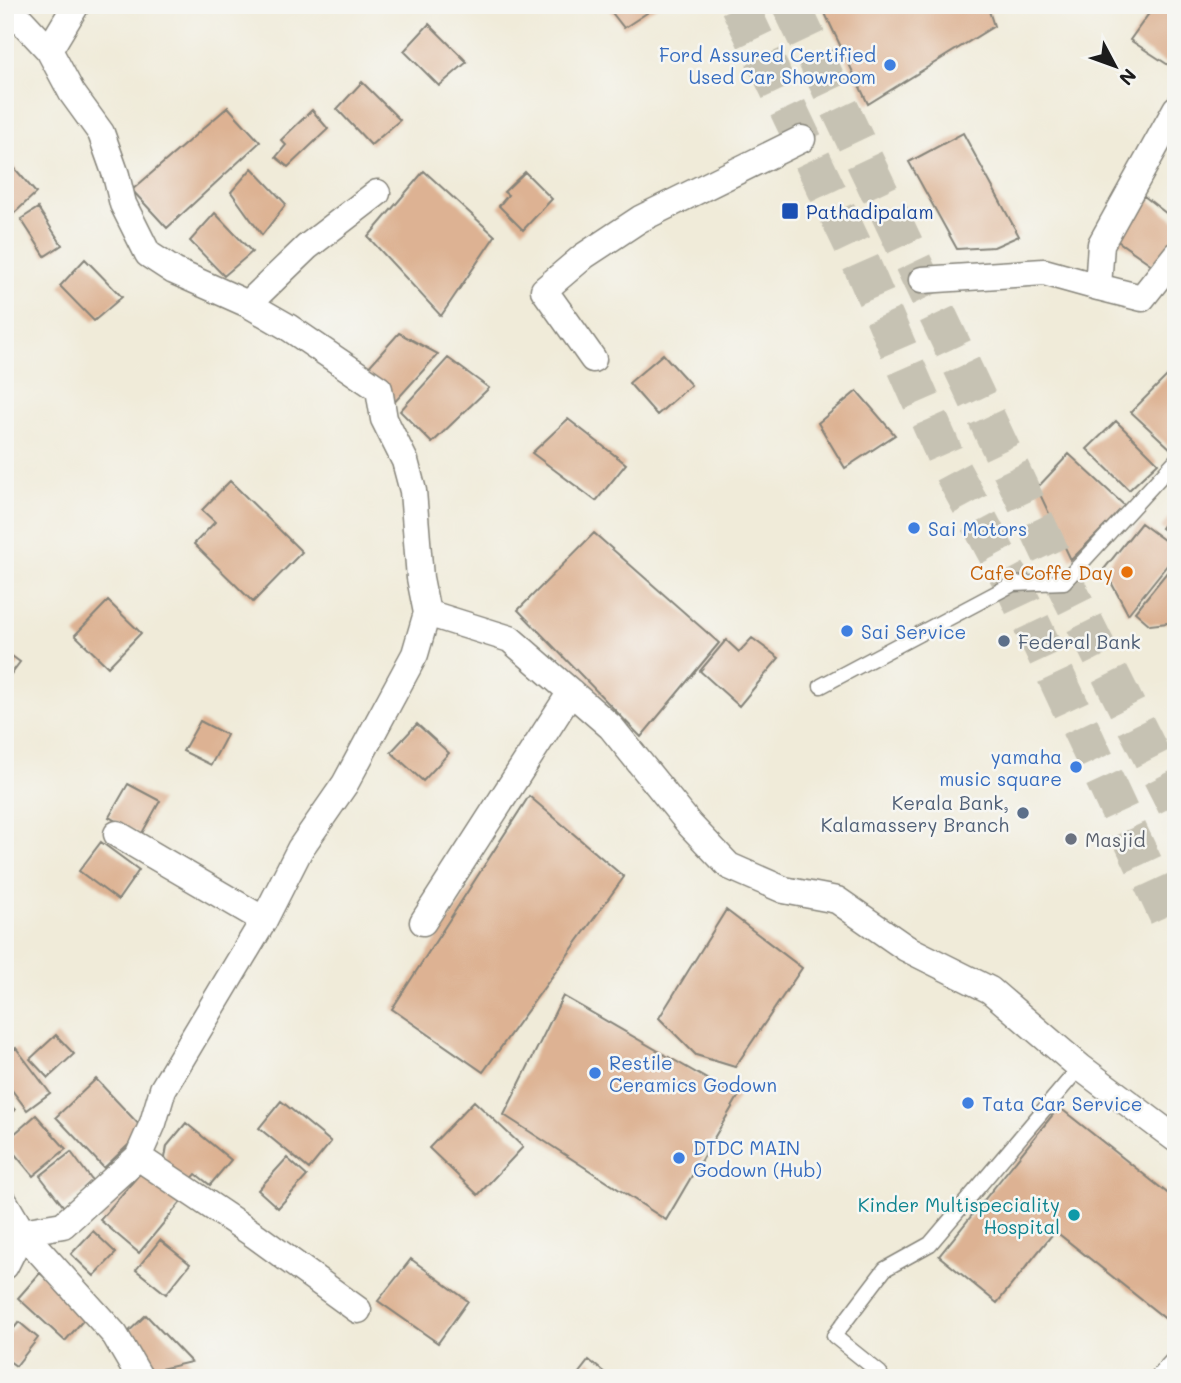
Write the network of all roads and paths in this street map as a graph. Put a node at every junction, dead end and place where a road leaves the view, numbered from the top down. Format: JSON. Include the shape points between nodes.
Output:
{"nodes":[{"id":1,"x":76,"y":5,"type":"edge"},
{"id":2,"x":5,"y":13,"type":"edge"},
{"id":3,"x":49,"y":50,"type":"junction"},
{"id":4,"x":1176,"y":109,"type":"edge"},
{"id":5,"x":802,"y":139,"type":"dead end"},
{"id":6,"x":377,"y":193,"type":"dead end"},
{"id":7,"x":1176,"y":255,"type":"edge"},
{"id":8,"x":922,"y":280,"type":"dead end"},
{"id":9,"x":1098,"y":287,"type":"junction"},
{"id":10,"x":248,"y":304,"type":"junction"},
{"id":11,"x":593,"y":359,"type":"dead end"},
{"id":12,"x":1176,"y":460,"type":"edge"},
{"id":13,"x":427,"y":613,"type":"junction"},
{"id":14,"x":821,"y":686,"type":"dead end"},
{"id":15,"x":572,"y":692,"type":"junction"},
{"id":16,"x":117,"y":834,"type":"dead end"},
{"id":17,"x":264,"y":920,"type":"junction"},
{"id":18,"x":423,"y":922,"type":"dead end"},
{"id":19,"x":1080,"y":1067,"type":"junction"},
{"id":20,"x":1176,"y":1139,"type":"edge"},
{"id":21,"x":138,"y":1157,"type":"junction"},
{"id":22,"x":5,"y":1203,"type":"edge"},
{"id":23,"x":22,"y":1232,"type":"junction"},
{"id":24,"x":5,"y":1266,"type":"edge"},
{"id":25,"x":358,"y":1310,"type":"dead end"},
{"id":26,"x":1176,"y":1365,"type":"edge"},
{"id":27,"x":880,"y":1376,"type":"edge"},
{"id":28,"x":139,"y":1378,"type":"edge"},
{"id":29,"x":1164,"y":1378,"type":"edge"}],
"edges":[{"from":1,"to":3,"type":"street"},
{"from":2,"to":3,"type":"street","via":[[19,18]]},
{"from":3,"to":10,"type":"street","via":[[101,133],[123,204],[148,254],[174,271]]},
{"from":4,"to":9,"type":"street","via":[[1101,243]]},
{"from":5,"to":11,"type":"street","via":[[640,219],[584,256],[544,290]]},
{"from":6,"to":10,"type":"street","via":[[307,247]]},
{"from":7,"to":9,"type":"street","via":[[1142,299]]},
{"from":8,"to":9,"type":"street","via":[[1044,272]]},
{"from":10,"to":13,"type":"street","via":[[379,389],[384,419],[405,461],[413,491]]},
{"from":12,"to":14,"type":"lane","via":[[1064,582],[1013,584]]},
{"from":13,"to":15,"type":"street","via":[[510,639]]},
{"from":13,"to":17,"type":"street","via":[[415,654],[386,710],[345,784],[300,849]]},
{"from":15,"to":18,"type":"street"},
{"from":15,"to":19,"type":"street","via":[[611,727],[729,866],[784,890],[837,900],[906,948],[990,990]]},
{"from":16,"to":17,"type":"street"},
{"from":17,"to":21,"type":"street","via":[[163,1089]]},
{"from":19,"to":20,"type":"street"},
{"from":19,"to":27,"type":"lane","via":[[930,1244],[885,1269],[834,1336]]},
{"from":21,"to":23,"type":"street","via":[[63,1225]]},
{"from":21,"to":25,"type":"street"},
{"from":22,"to":23,"type":"street"},
{"from":23,"to":24,"type":"street"},
{"from":23,"to":28,"type":"street","via":[[115,1335]]},
{"from":26,"to":29,"type":"street"}]}
